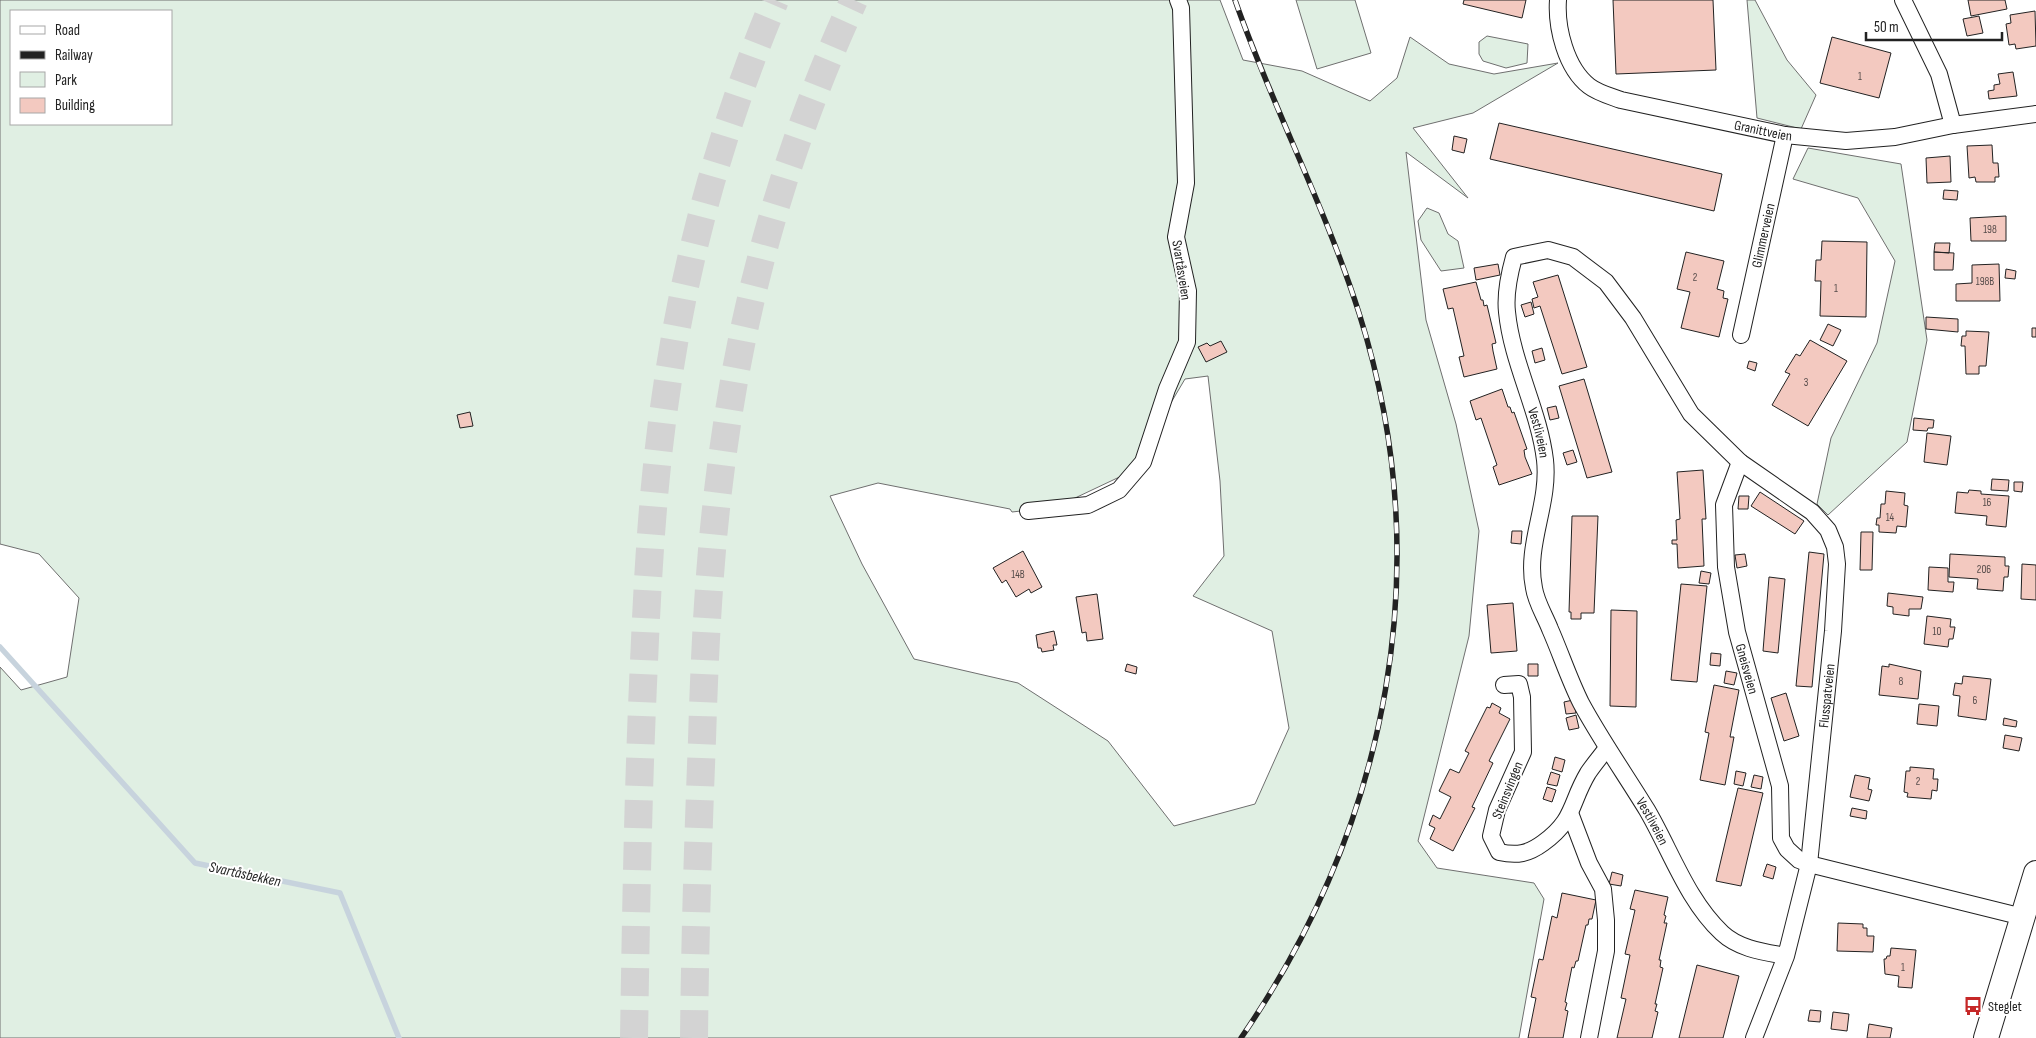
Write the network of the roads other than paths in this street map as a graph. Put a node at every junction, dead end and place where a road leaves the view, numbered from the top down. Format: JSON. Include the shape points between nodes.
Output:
{"nodes":[{"id":1,"x":1178,"y":0,"type":"edge"},
{"id":2,"x":1558,"y":0,"type":"edge"},
{"id":3,"x":1903,"y":0,"type":"edge"},
{"id":4,"x":2036,"y":114,"type":"edge"},
{"id":5,"x":1953,"y":125,"type":"junction"},
{"id":6,"x":1785,"y":135,"type":"junction"},
{"id":7,"x":1741,"y":335,"type":"dead end"},
{"id":8,"x":1740,"y":462,"type":"junction"},
{"id":9,"x":1028,"y":510,"type":"dead end"},
{"id":10,"x":1828,"y":530,"type":"joint"},
{"id":11,"x":1504,"y":685,"type":"dead end"},
{"id":12,"x":1607,"y":748,"type":"junction"},
{"id":13,"x":1570,"y":813,"type":"junction"},
{"id":14,"x":1809,"y":864,"type":"junction"},
{"id":15,"x":2036,"y":873,"type":"edge"},
{"id":16,"x":2023,"y":917,"type":"junction"},
{"id":17,"x":1786,"y":956,"type":"junction"},
{"id":18,"x":1589,"y":1038,"type":"edge"},
{"id":19,"x":1754,"y":1038,"type":"edge"},
{"id":20,"x":1986,"y":1038,"type":"edge"}],
"edges":[{"from":1,"to":9,"type":"street","name":"Svartåsveien","via":[[1186,183],[1176,237],[1188,291],[1187,342],[1167,389],[1143,462],[1119,490],[1088,505]]},
{"from":2,"to":6,"type":"street","name":"Granittveien","via":[[1560,27],[1570,60],[1579,77],[1590,87],[1621,100]]},
{"from":3,"to":5,"type":"street","via":[[1939,74]]},
{"from":4,"to":5,"type":"street","name":"Granittveien"},
{"from":5,"to":6,"type":"street","name":"Granittveien","via":[[1869,140]]},
{"from":6,"to":7,"type":"street","name":"Glimmerveien"},
{"from":8,"to":10,"type":"street","name":"Vestliveien","via":[[1803,505]]},
{"from":8,"to":12,"type":"street","name":"Vestliveien","via":[[1691,414],[1633,318],[1606,282],[1573,258],[1548,250],[1514,257],[1508,278],[1507,312],[1545,462],[1543,498],[1531,559],[1534,589],[1565,670]]},
{"from":8,"to":14,"type":"street","name":"Gneisveien","via":[[1724,505],[1726,567],[1737,632],[1780,786],[1781,838],[1793,854]]},
{"from":10,"to":14,"type":"street","name":"Flusspatveien","via":[[1836,547],[1837,564]]},
{"from":11,"to":13,"type":"street","name":"Steinsvingen","via":[[1519,684],[1523,752],[1497,810],[1491,836],[1499,852],[1514,855],[1531,852],[1559,831]]},
{"from":12,"to":13,"type":"street","name":"Steinsvingen","via":[[1588,774]]},
{"from":12,"to":17,"type":"street","name":"Vestliveien","via":[[1647,810],[1687,885],[1723,934],[1747,948]]},
{"from":13,"to":18,"type":"street","via":[[1589,863],[1604,889],[1606,952]]},
{"from":14,"to":16,"type":"street"},
{"from":14,"to":17,"type":"street","name":"Flusspatveien"},
{"from":15,"to":16,"type":"main road"},
{"from":16,"to":20,"type":"main road"},
{"from":17,"to":19,"type":"street","name":"Flusspatveien"}]}
